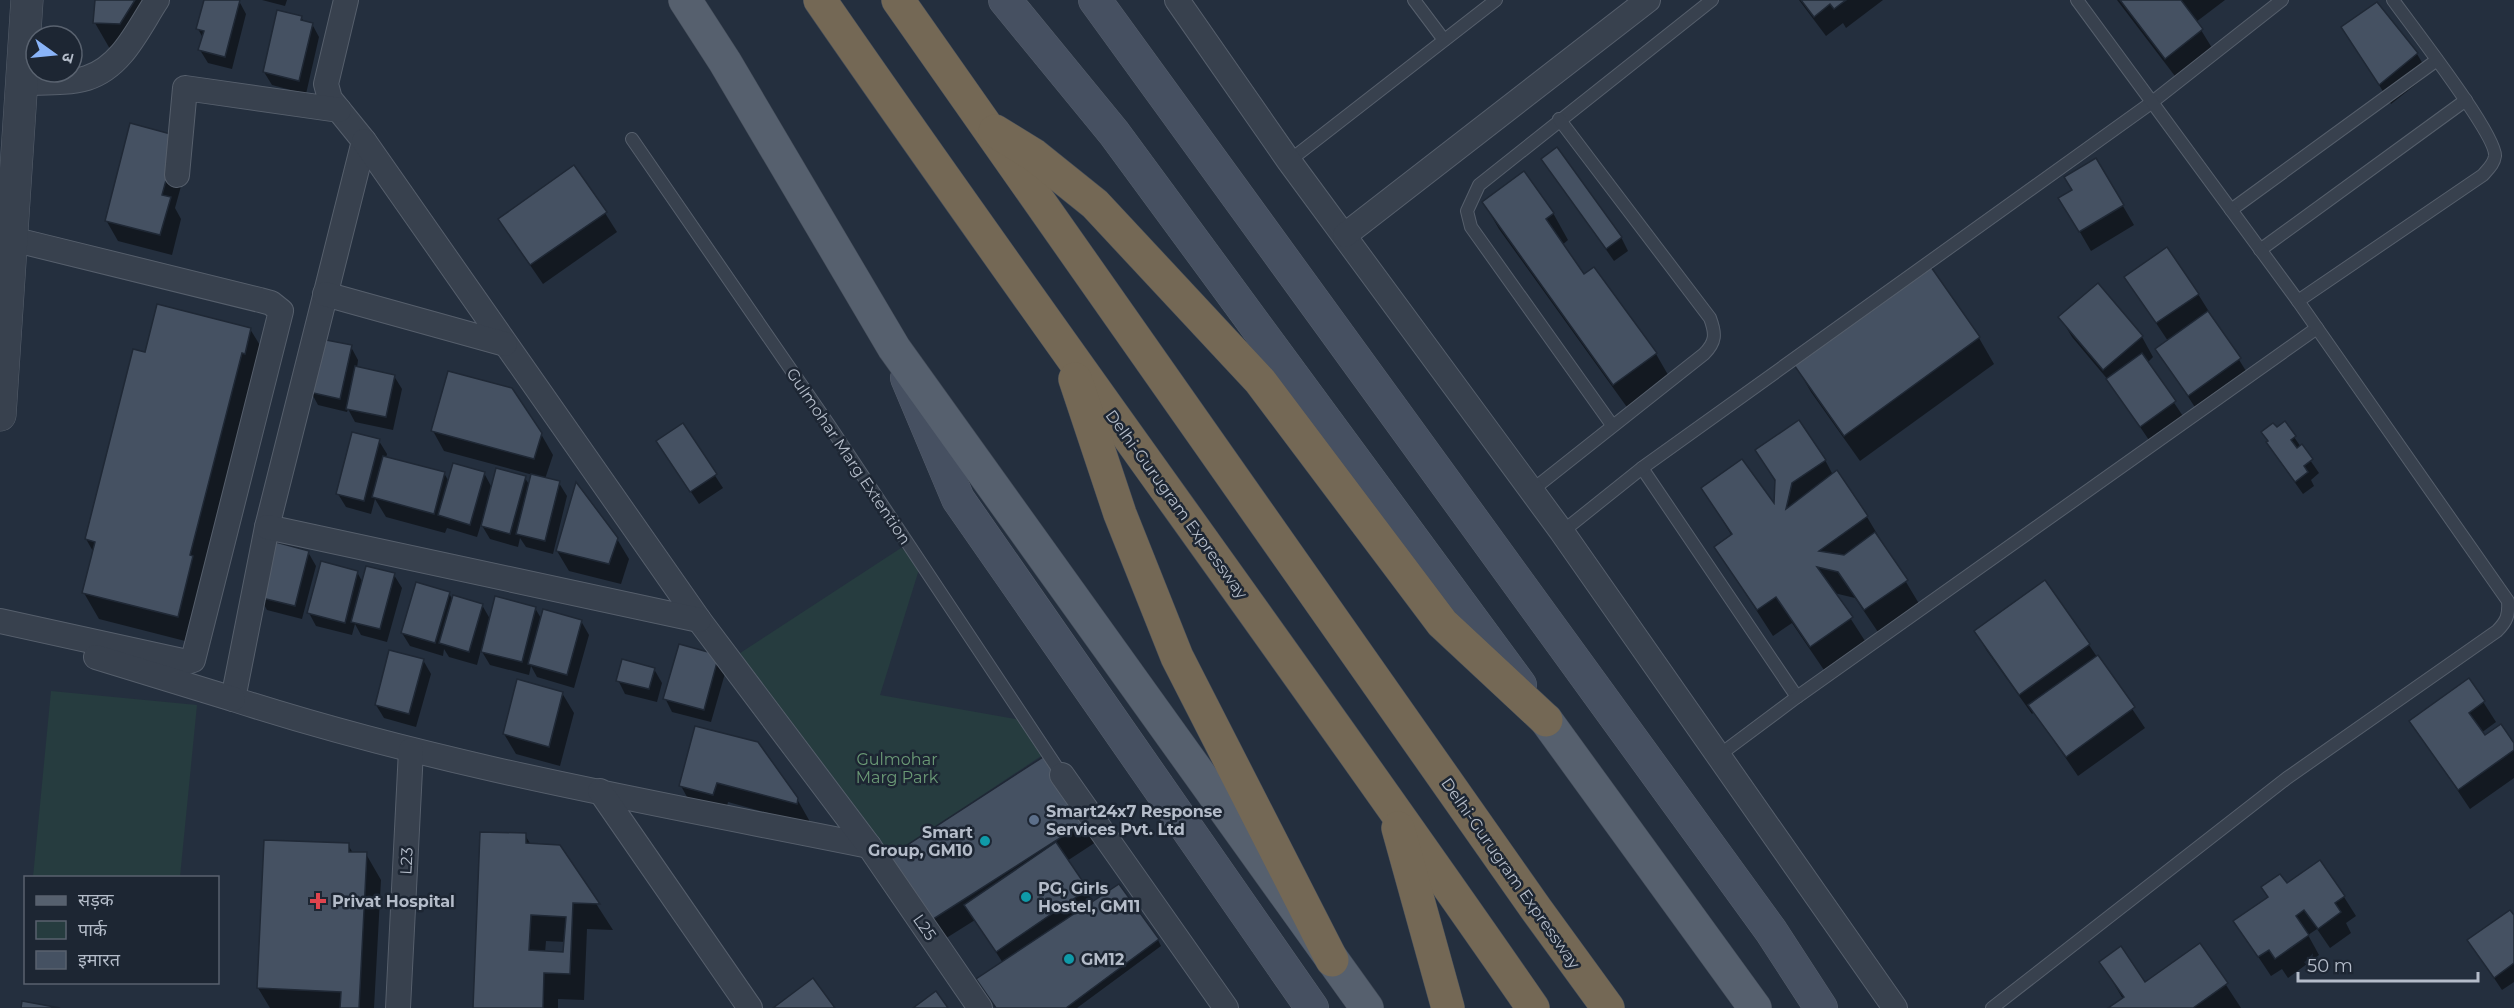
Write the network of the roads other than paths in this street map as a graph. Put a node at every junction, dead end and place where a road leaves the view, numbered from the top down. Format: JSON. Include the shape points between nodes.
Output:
{"nodes":[{"id":1,"x":27,"y":0,"type":"edge"},
{"id":2,"x":157,"y":0,"type":"edge"},
{"id":3,"x":346,"y":0,"type":"edge"},
{"id":4,"x":665,"y":0,"type":"edge"},
{"id":5,"x":685,"y":0,"type":"edge"},
{"id":6,"x":700,"y":0,"type":"edge"},
{"id":7,"x":820,"y":0,"type":"edge"},
{"id":8,"x":898,"y":0,"type":"edge"},
{"id":9,"x":1095,"y":0,"type":"edge"},
{"id":10,"x":1177,"y":0,"type":"edge"},
{"id":11,"x":1414,"y":0,"type":"edge"},
{"id":12,"x":1496,"y":0,"type":"edge"},
{"id":13,"x":1648,"y":0,"type":"edge"},
{"id":14,"x":1712,"y":0,"type":"edge"},
{"id":15,"x":2077,"y":0,"type":"edge"},
{"id":16,"x":2282,"y":0,"type":"edge"},
{"id":17,"x":2393,"y":0,"type":"edge"},
{"id":18,"x":1006,"y":1,"type":"edge"},
{"id":19,"x":1444,"y":40,"type":"junction"},
{"id":20,"x":2437,"y":60,"type":"junction"},
{"id":21,"x":725,"y":62,"type":"junction"},
{"id":22,"x":22,"y":83,"type":"junction"},
{"id":23,"x":2466,"y":100,"type":"junction"},
{"id":24,"x":2151,"y":103,"type":"junction"},
{"id":25,"x":339,"y":110,"type":"junction"},
{"id":26,"x":1559,"y":119,"type":"junction"},
{"id":27,"x":983,"y":124,"type":"junction"},
{"id":28,"x":632,"y":139,"type":"dead end"},
{"id":29,"x":363,"y":141,"type":"junction"},
{"id":30,"x":1289,"y":160,"type":"junction"},
{"id":31,"x":177,"y":175,"type":"dead end"},
{"id":32,"x":2231,"y":210,"type":"junction"},
{"id":33,"x":1345,"y":235,"type":"junction"},
{"id":34,"x":12,"y":238,"type":"junction"},
{"id":35,"x":2260,"y":250,"type":"junction"},
{"id":36,"x":325,"y":294,"type":"junction"},
{"id":37,"x":2298,"y":301,"type":"junction"},
{"id":38,"x":2317,"y":328,"type":"junction"},
{"id":39,"x":506,"y":344,"type":"junction"},
{"id":40,"x":894,"y":348,"type":"junction"},
{"id":41,"x":1065,"y":349,"type":"junction"},
{"id":42,"x":0,"y":415,"type":"edge"},
{"id":43,"x":1612,"y":425,"type":"junction"},
{"id":44,"x":1642,"y":468,"type":"junction"},
{"id":45,"x":1531,"y":491,"type":"junction"},
{"id":46,"x":267,"y":527,"type":"junction"},
{"id":47,"x":1562,"y":532,"type":"junction"},
{"id":48,"x":699,"y":620,"type":"junction"},
{"id":49,"x":0,"y":621,"type":"edge"},
{"id":50,"x":0,"y":634,"type":"edge"},
{"id":51,"x":1797,"y":697,"type":"junction"},
{"id":52,"x":233,"y":699,"type":"junction"},
{"id":53,"x":1546,"y":720,"type":"junction"},
{"id":54,"x":411,"y":750,"type":"junction"},
{"id":55,"x":1718,"y":756,"type":"junction"},
{"id":56,"x":1062,"y":775,"type":"joint"},
{"id":57,"x":600,"y":791,"type":"junction"},
{"id":58,"x":1391,"y":802,"type":"junction"},
{"id":59,"x":869,"y":846,"type":"junction"},
{"id":60,"x":1332,"y":960,"type":"junction"},
{"id":61,"x":398,"y":1008,"type":"edge"},
{"id":62,"x":750,"y":1008,"type":"edge"},
{"id":63,"x":980,"y":1008,"type":"edge"},
{"id":64,"x":1226,"y":1008,"type":"edge"},
{"id":65,"x":1312,"y":1008,"type":"edge"},
{"id":66,"x":1367,"y":1008,"type":"edge"},
{"id":67,"x":1448,"y":1008,"type":"edge"},
{"id":68,"x":1533,"y":1008,"type":"edge"},
{"id":69,"x":1608,"y":1008,"type":"edge"},
{"id":70,"x":1755,"y":1008,"type":"edge"},
{"id":71,"x":1821,"y":1008,"type":"edge"},
{"id":72,"x":1895,"y":1008,"type":"edge"},
{"id":73,"x":1992,"y":1008,"type":"edge"}],
"edges":[{"from":1,"to":22,"type":"street"},
{"from":2,"to":22,"type":"street","via":[[124,52],[106,70],[85,79]]},
{"from":3,"to":25,"type":"street","name":"L25","via":[[326,84],[330,99]]},
{"from":4,"to":21,"type":"main road"},
{"from":5,"to":21,"type":"main road"},
{"from":6,"to":21,"type":"main road"},
{"from":7,"to":41,"type":"highway","name":"Delhi-Gurugram Expressway"},
{"from":8,"to":27,"type":"highway","name":"Delhi-Gurugram Expressway"},
{"from":9,"to":71,"type":"main road","via":[[1771,931]]},
{"from":10,"to":30,"type":"street"},
{"from":11,"to":19,"type":"lane"},
{"from":12,"to":19,"type":"lane"},
{"from":13,"to":33,"type":"street"},
{"from":14,"to":26,"type":"lane"},
{"from":15,"to":24,"type":"lane"},
{"from":16,"to":24,"type":"lane"},
{"from":17,"to":20,"type":"lane"},
{"from":18,"to":53,"type":"main road","via":[[1114,134]]},
{"from":19,"to":30,"type":"lane"},
{"from":20,"to":23,"type":"lane"},
{"from":20,"to":32,"type":"lane"},
{"from":21,"to":40,"type":"main road"},
{"from":22,"to":34,"type":"street"},
{"from":23,"to":35,"type":"lane"},
{"from":23,"to":37,"type":"lane","via":[[2491,140],[2495,154],[2492,165],[2483,175]]},
{"from":24,"to":32,"type":"lane"},
{"from":24,"to":44,"type":"lane"},
{"from":25,"to":29,"type":"street","name":"L25"},
{"from":25,"to":31,"type":"street","via":[[185,88]]},
{"from":26,"to":43,"type":"lane","via":[[1479,185],[1467,211],[1471,227]]},
{"from":26,"to":43,"type":"lane","via":[[1710,318],[1715,332],[1714,344],[1704,354]]},
{"from":27,"to":53,"type":"highway","via":[[1035,155],[1095,204],[1260,381],[1442,623]]},
{"from":27,"to":69,"type":"highway","name":"Delhi-Gurugram Expressway"},
{"from":28,"to":56,"type":"lane","name":"Gulmohar Marg Extention","via":[[829,425]]},
{"from":29,"to":36,"type":"street"},
{"from":29,"to":39,"type":"street","name":"L25"},
{"from":30,"to":33,"type":"street"},
{"from":32,"to":35,"type":"lane"},
{"from":33,"to":45,"type":"street"},
{"from":34,"to":42,"type":"street"},
{"from":34,"to":49,"type":"street","via":[[260,300],[281,311],[193,660],[187,662]]},
{"from":35,"to":37,"type":"lane"},
{"from":36,"to":39,"type":"street"},
{"from":36,"to":46,"type":"street"},
{"from":37,"to":38,"type":"lane"},
{"from":38,"to":51,"type":"lane"},
{"from":38,"to":73,"type":"lane","via":[[2508,601],[2506,622],[2287,778]]},
{"from":39,"to":48,"type":"street","name":"L25"},
{"from":40,"to":60,"type":"main road"},
{"from":40,"to":65,"type":"main road","via":[[958,499]]},
{"from":41,"to":58,"type":"highway","name":"Delhi-Gurugram Expressway"},
{"from":41,"to":60,"type":"highway","via":[[1120,514],[1177,657]]},
{"from":43,"to":45,"type":"lane"},
{"from":44,"to":47,"type":"lane"},
{"from":44,"to":51,"type":"lane"},
{"from":45,"to":47,"type":"street"},
{"from":46,"to":48,"type":"street"},
{"from":46,"to":52,"type":"street"},
{"from":47,"to":55,"type":"street"},
{"from":48,"to":59,"type":"street","name":"L25"},
{"from":50,"to":52,"type":"street","via":[[108,660]]},
{"from":51,"to":55,"type":"lane"},
{"from":52,"to":54,"type":"street","via":[[308,724]]},
{"from":53,"to":70,"type":"main road"},
{"from":54,"to":57,"type":"street"},
{"from":54,"to":61,"type":"street","name":"L23"},
{"from":55,"to":72,"type":"street"},
{"from":56,"to":64,"type":"street"},
{"from":57,"to":59,"type":"street"},
{"from":57,"to":62,"type":"street"},
{"from":58,"to":67,"type":"highway"},
{"from":58,"to":68,"type":"highway","name":"Delhi-Gurugram Expressway"},
{"from":59,"to":63,"type":"street","name":"L25"},
{"from":60,"to":66,"type":"main road"}]}
